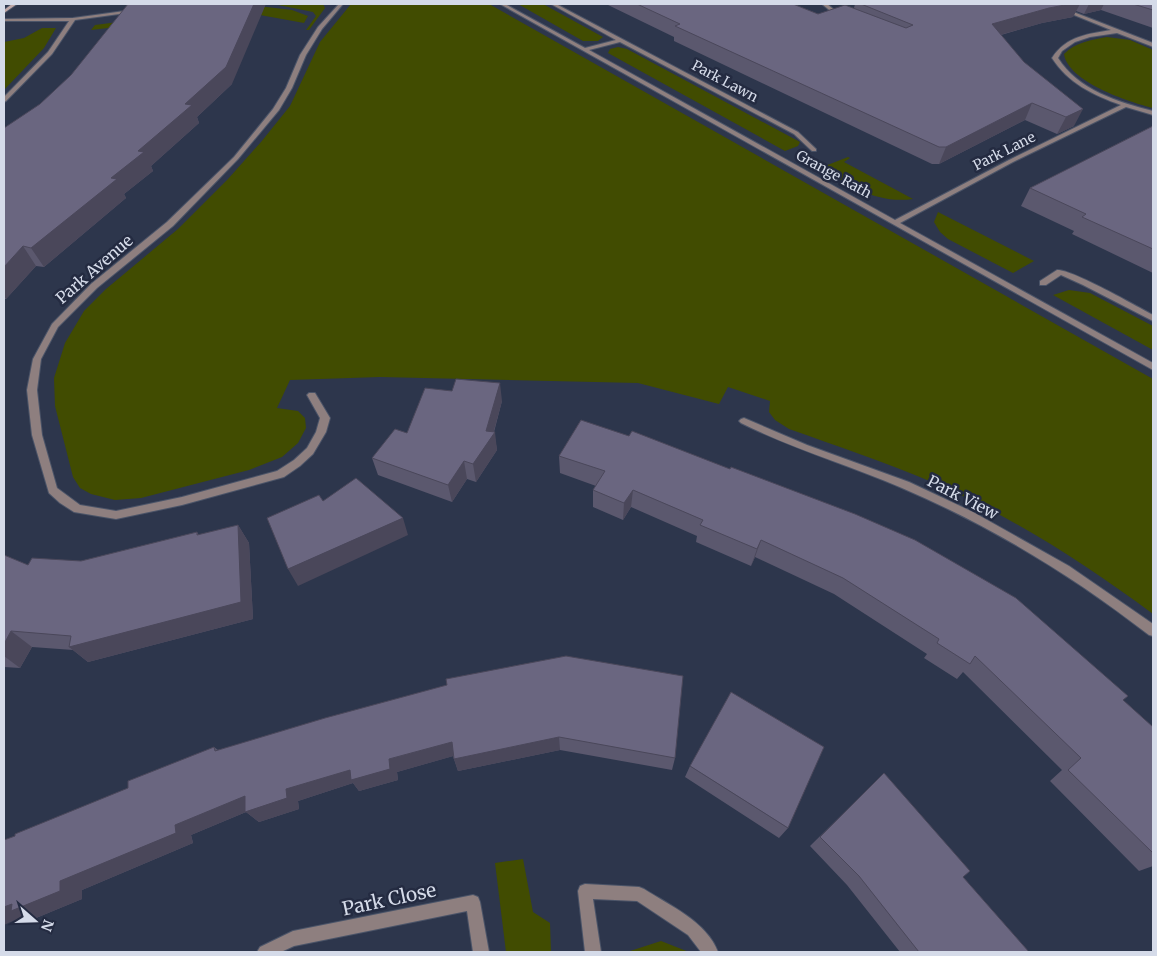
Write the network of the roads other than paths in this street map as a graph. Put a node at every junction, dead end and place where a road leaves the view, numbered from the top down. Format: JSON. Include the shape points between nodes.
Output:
{"nodes":[{"id":1,"x":15,"y":4,"type":"edge"},
{"id":2,"x":341,"y":4,"type":"edge"},
{"id":3,"x":502,"y":4,"type":"edge"},
{"id":4,"x":553,"y":4,"type":"edge"},
{"id":5,"x":824,"y":4,"type":"edge"},
{"id":6,"x":1049,"y":4,"type":"edge"},
{"id":7,"x":332,"y":8,"type":"edge"},
{"id":8,"x":139,"y":11,"type":"edge"},
{"id":9,"x":4,"y":12,"type":"edge"},
{"id":10,"x":73,"y":19,"type":"junction"},
{"id":11,"x":846,"y":19,"type":"edge"},
{"id":12,"x":4,"y":20,"type":"edge"},
{"id":13,"x":1117,"y":31,"type":"junction"},
{"id":14,"x":621,"y":40,"type":"junction"},
{"id":15,"x":1153,"y":45,"type":"edge"},
{"id":16,"x":584,"y":50,"type":"junction"},
{"id":17,"x":4,"y":100,"type":"edge"},
{"id":18,"x":1126,"y":105,"type":"junction"},
{"id":19,"x":1153,"y":113,"type":"edge"},
{"id":20,"x":814,"y":150,"type":"dead end"},
{"id":21,"x":895,"y":223,"type":"junction"},
{"id":22,"x":1043,"y":283,"type":"dead end"},
{"id":23,"x":1153,"y":318,"type":"edge"},
{"id":24,"x":1153,"y":367,"type":"edge"},
{"id":25,"x":312,"y":395,"type":"dead end"},
{"id":26,"x":744,"y":421,"type":"dead end"},
{"id":27,"x":1153,"y":631,"type":"edge"},
{"id":28,"x":264,"y":952,"type":"edge"},
{"id":29,"x":481,"y":952,"type":"edge"},
{"id":30,"x":593,"y":952,"type":"edge"},
{"id":31,"x":710,"y":952,"type":"edge"}],
"edges":[{"from":1,"to":9,"type":"street"},
{"from":2,"to":7,"type":"street","name":"Park Avenue"},
{"from":3,"to":16,"type":"street","name":"Grange Rath"},
{"from":4,"to":14,"type":"street","name":"Park Lawn"},
{"from":5,"to":11,"type":"street"},
{"from":6,"to":13,"type":"street"},
{"from":7,"to":25,"type":"street","name":"Park Avenue","via":[[303,55],[276,110],[236,158],[170,224],[65,314],[37,359],[32,390],[37,435],[53,490],[78,509],[116,515],[280,474],[297,464],[310,451],[325,418]]},
{"from":8,"to":10,"type":"street"},
{"from":10,"to":12,"type":"street"},
{"from":10,"to":17,"type":"street","via":[[50,53]]},
{"from":13,"to":15,"type":"street"},
{"from":13,"to":18,"type":"street","via":[[1064,44],[1055,58],[1063,71],[1076,81]]},
{"from":14,"to":16,"type":"street"},
{"from":14,"to":20,"type":"street","name":"Park Lawn","via":[[796,133]]},
{"from":16,"to":21,"type":"street","name":"Grange Rath"},
{"from":18,"to":19,"type":"street"},
{"from":18,"to":21,"type":"street","name":"Park Lane"},
{"from":21,"to":24,"type":"street","name":"Grange Rath"},
{"from":22,"to":23,"type":"street","via":[[1060,272]]},
{"from":26,"to":27,"type":"street","name":"Park View","via":[[946,504],[1052,562]]},
{"from":28,"to":29,"type":"street","name":"Park Close","via":[[293,939],[473,902]]},
{"from":30,"to":31,"type":"street","via":[[585,891],[640,894],[693,930]]}]}
